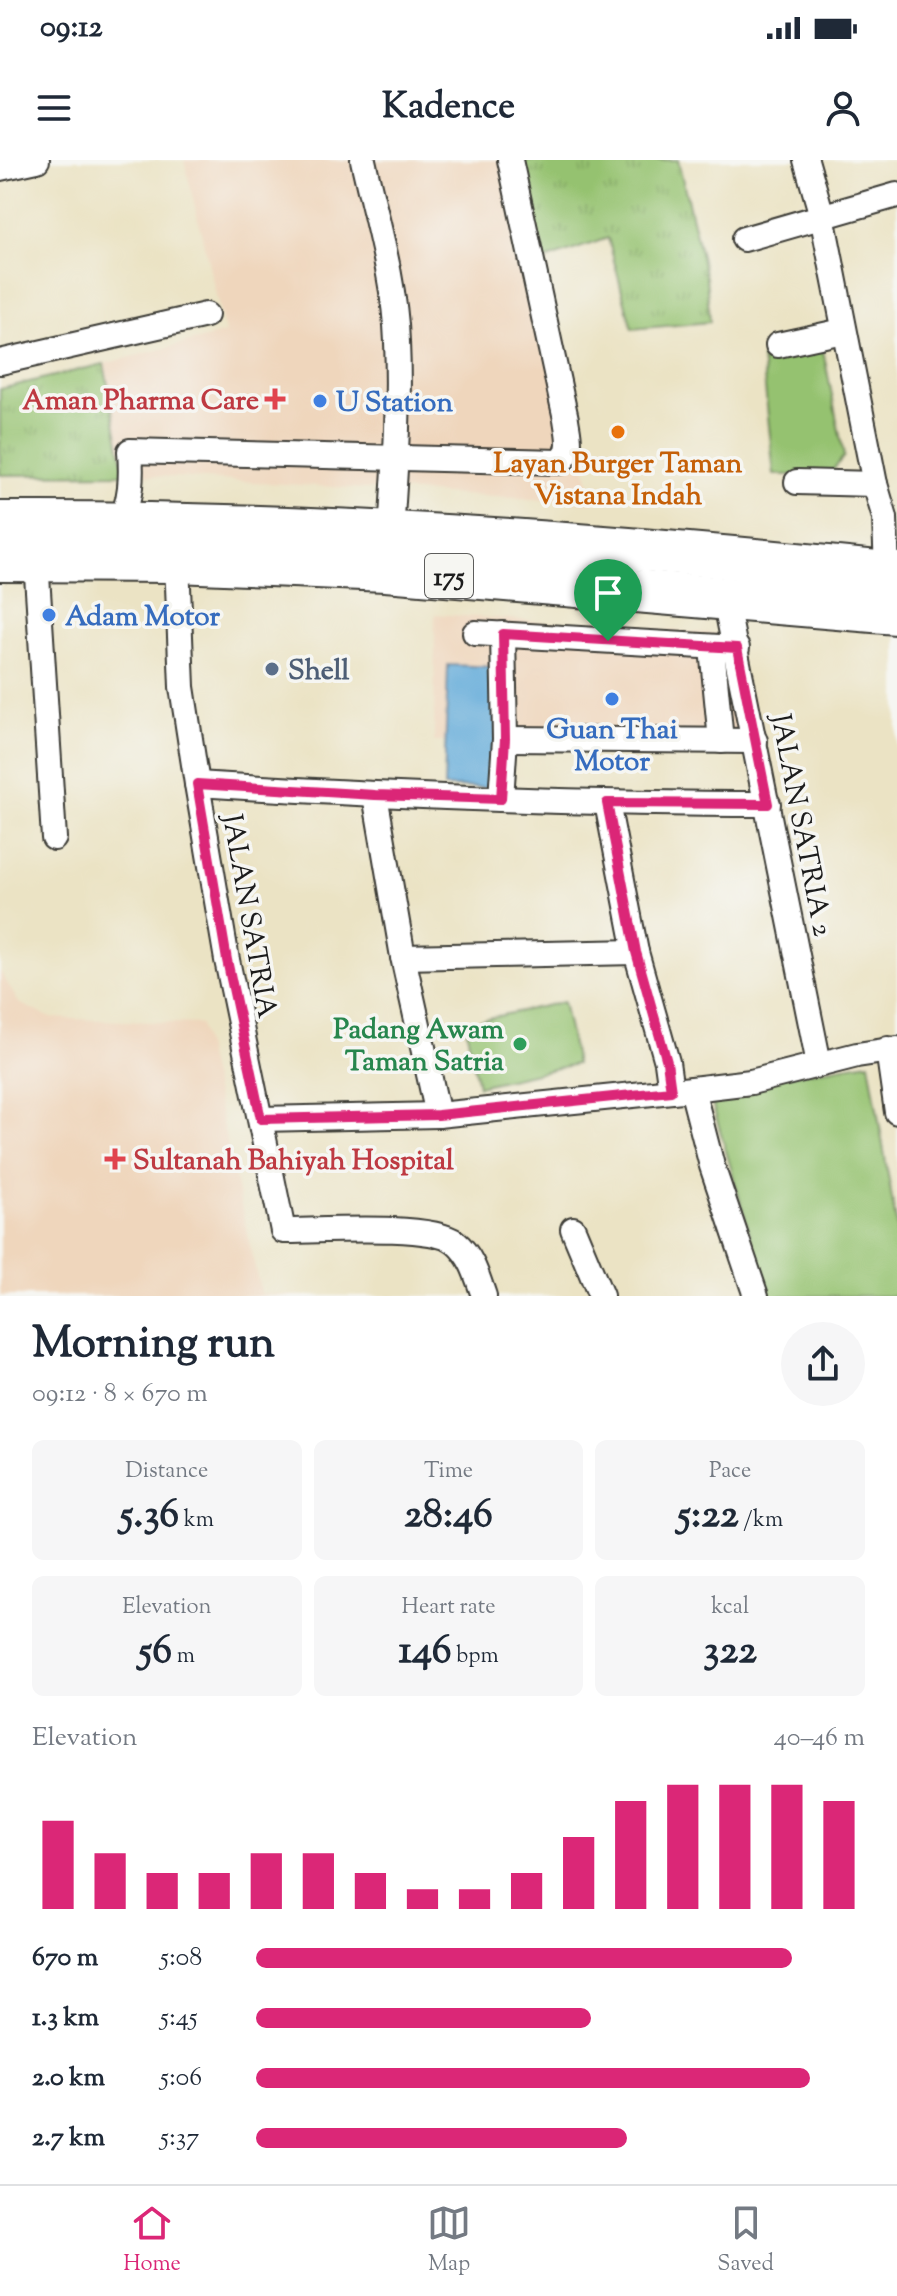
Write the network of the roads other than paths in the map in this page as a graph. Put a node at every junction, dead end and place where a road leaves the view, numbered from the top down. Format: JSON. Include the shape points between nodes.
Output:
{"nodes":[{"id":1,"x":37,"y":160,"type":"edge"},
{"id":2,"x":363,"y":160,"type":"edge"},
{"id":3,"x":510,"y":160,"type":"edge"},
{"id":4,"x":806,"y":160,"type":"edge"},
{"id":5,"x":0,"y":168,"type":"edge"},
{"id":6,"x":897,"y":195,"type":"edge"},
{"id":7,"x":822,"y":216,"type":"junction"},
{"id":8,"x":744,"y":239,"type":"dead end"},
{"id":9,"x":206,"y":315,"type":"dead end"},
{"id":10,"x":843,"y":331,"type":"junction"},
{"id":11,"x":778,"y":345,"type":"dead end"},
{"id":12,"x":0,"y":362,"type":"edge"},
{"id":13,"x":396,"y":456,"type":"junction"},
{"id":14,"x":797,"y":482,"type":"dead end"},
{"id":15,"x":884,"y":493,"type":"edge"},
{"id":16,"x":0,"y":523,"type":"edge"},
{"id":17,"x":120,"y":524,"type":"junction"},
{"id":18,"x":391,"y":533,"type":"junction"},
{"id":19,"x":18,"y":560,"type":"edge"},
{"id":20,"x":177,"y":561,"type":"junction"},
{"id":21,"x":892,"y":574,"type":"edge"},
{"id":22,"x":725,"y":599,"type":"junction"},
{"id":23,"x":897,"y":613,"type":"edge"},
{"id":24,"x":475,"y":633,"type":"dead end"},
{"id":25,"x":503,"y":634,"type":"junction"},
{"id":26,"x":724,"y":648,"type":"junction"},
{"id":27,"x":505,"y":739,"type":"junction"},
{"id":28,"x":721,"y":741,"type":"junction"},
{"id":29,"x":755,"y":741,"type":"junction"},
{"id":30,"x":197,"y":784,"type":"junction"},
{"id":31,"x":375,"y":795,"type":"junction"},
{"id":32,"x":501,"y":799,"type":"junction"},
{"id":33,"x":607,"y":803,"type":"junction"},
{"id":34,"x":768,"y":804,"type":"junction"},
{"id":35,"x":54,"y":838,"type":"dead end"},
{"id":36,"x":636,"y":952,"type":"junction"},
{"id":37,"x":403,"y":957,"type":"junction"},
{"id":38,"x":892,"y":1049,"type":"edge"},
{"id":39,"x":819,"y":1064,"type":"junction"},
{"id":40,"x":682,"y":1090,"type":"junction"},
{"id":41,"x":897,"y":1112,"type":"edge"},
{"id":42,"x":438,"y":1115,"type":"junction"},
{"id":43,"x":261,"y":1119,"type":"junction"},
{"id":44,"x":573,"y":1229,"type":"dead end"},
{"id":45,"x":484,"y":1296,"type":"edge"},
{"id":46,"x":601,"y":1296,"type":"edge"},
{"id":47,"x":756,"y":1296,"type":"edge"}],
"edges":[{"from":1,"to":5,"type":"street"},
{"from":2,"to":13,"type":"street","via":[[396,330]]},
{"from":3,"to":13,"type":"street","via":[[566,419],[568,452],[560,462]]},
{"from":4,"to":7,"type":"street"},
{"from":6,"to":7,"type":"street"},
{"from":7,"to":8,"type":"street"},
{"from":7,"to":10,"type":"street"},
{"from":9,"to":12,"type":"street"},
{"from":10,"to":11,"type":"street"},
{"from":10,"to":15,"type":"street"},
{"from":13,"to":17,"type":"street","via":[[130,451],[130,498]]},
{"from":13,"to":18,"type":"street"},
{"from":14,"to":15,"type":"street"},
{"from":15,"to":21,"type":"street"},
{"from":16,"to":17,"type":"highway","number":"175"},
{"from":17,"to":18,"type":"highway","number":"175"},
{"from":18,"to":21,"type":"highway","number":"175"},
{"from":19,"to":20,"type":"highway","number":"175"},
{"from":19,"to":35,"type":"street"},
{"from":20,"to":22,"type":"highway","number":"175","via":[[386,570]]},
{"from":20,"to":30,"type":"street","name":"JALAN SATRIA","via":[[182,687]]},
{"from":22,"to":23,"type":"highway","number":"175"},
{"from":22,"to":26,"type":"street","name":"JALAN SATRIA 2"},
{"from":24,"to":25,"type":"street"},
{"from":25,"to":26,"type":"street"},
{"from":25,"to":27,"type":"street"},
{"from":26,"to":28,"type":"street"},
{"from":26,"to":29,"type":"street","name":"JALAN SATRIA 2"},
{"from":27,"to":28,"type":"street"},
{"from":27,"to":32,"type":"street"},
{"from":28,"to":29,"type":"street"},
{"from":29,"to":34,"type":"street","name":"JALAN SATRIA 2"},
{"from":30,"to":31,"type":"street"},
{"from":30,"to":43,"type":"street","name":"JALAN SATRIA"},
{"from":31,"to":32,"type":"street"},
{"from":31,"to":37,"type":"street"},
{"from":32,"to":33,"type":"street"},
{"from":33,"to":34,"type":"street"},
{"from":33,"to":36,"type":"street"},
{"from":34,"to":39,"type":"street","name":"JALAN SATRIA 2"},
{"from":36,"to":37,"type":"street"},
{"from":36,"to":40,"type":"street","via":[[667,1062]]},
{"from":37,"to":42,"type":"street"},
{"from":38,"to":39,"type":"street"},
{"from":38,"to":41,"type":"street"},
{"from":39,"to":40,"type":"street","via":[[751,1082]]},
{"from":40,"to":42,"type":"street"},
{"from":40,"to":47,"type":"street"},
{"from":42,"to":43,"type":"street"},
{"from":43,"to":45,"type":"street","name":"JALAN SATRIA","via":[[283,1231],[424,1232],[453,1240],[470,1258]]},
{"from":44,"to":46,"type":"street"}]}
